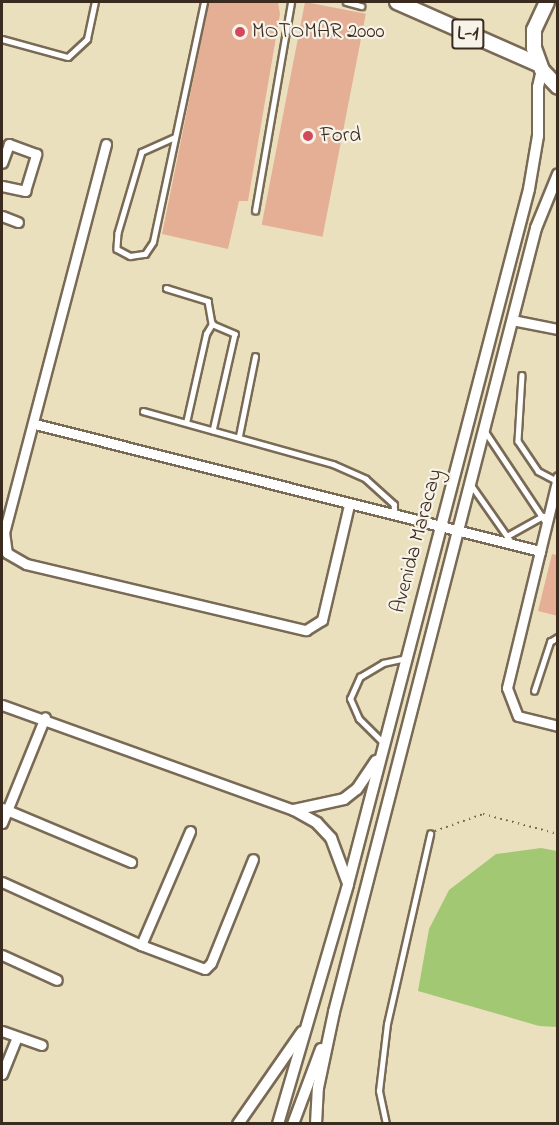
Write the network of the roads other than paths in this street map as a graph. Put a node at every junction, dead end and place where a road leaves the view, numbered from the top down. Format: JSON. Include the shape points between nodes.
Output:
{"nodes":[{"id":1,"x":95,"y":2,"type":"edge"},
{"id":2,"x":204,"y":2,"type":"edge"},
{"id":3,"x":291,"y":2,"type":"edge"},
{"id":4,"x":346,"y":2,"type":"edge"},
{"id":5,"x":397,"y":2,"type":"edge"},
{"id":6,"x":547,"y":2,"type":"edge"},
{"id":7,"x":361,"y":6,"type":"dead end"},
{"id":8,"x":2,"y":39,"type":"edge"},
{"id":9,"x":541,"y":68,"type":"junction"},
{"id":10,"x":558,"y":87,"type":"edge"},
{"id":11,"x":174,"y":138,"type":"junction"},
{"id":12,"x":106,"y":144,"type":"dead end"},
{"id":13,"x":2,"y":163,"type":"edge"},
{"id":14,"x":558,"y":174,"type":"edge"},
{"id":15,"x":2,"y":186,"type":"edge"},
{"id":16,"x":255,"y":212,"type":"dead end"},
{"id":17,"x":2,"y":216,"type":"edge"},
{"id":18,"x":18,"y":222,"type":"dead end"},
{"id":19,"x":166,"y":288,"type":"dead end"},
{"id":20,"x":512,"y":320,"type":"junction"},
{"id":21,"x":212,"y":324,"type":"junction"},
{"id":22,"x":558,"y":329,"type":"edge"},
{"id":23,"x":255,"y":357,"type":"dead end"},
{"id":24,"x":522,"y":375,"type":"dead end"},
{"id":25,"x":143,"y":411,"type":"dead end"},
{"id":26,"x":186,"y":423,"type":"junction"},
{"id":27,"x":35,"y":424,"type":"junction"},
{"id":28,"x":213,"y":431,"type":"junction"},
{"id":29,"x":485,"y":431,"type":"junction"},
{"id":30,"x":239,"y":436,"type":"junction"},
{"id":31,"x":557,"y":479,"type":"edge"},
{"id":32,"x":472,"y":486,"type":"junction"},
{"id":33,"x":349,"y":505,"type":"junction"},
{"id":34,"x":396,"y":514,"type":"junction"},
{"id":35,"x":545,"y":520,"type":"junction"},
{"id":36,"x":441,"y":526,"type":"junction"},
{"id":37,"x":461,"y":530,"type":"junction"},
{"id":38,"x":509,"y":540,"type":"junction"},
{"id":39,"x":540,"y":551,"type":"junction"},
{"id":40,"x":558,"y":637,"type":"edge"},
{"id":41,"x":406,"y":658,"type":"junction"},
{"id":42,"x":534,"y":691,"type":"dead end"},
{"id":43,"x":2,"y":705,"type":"edge"},
{"id":44,"x":45,"y":717,"type":"junction"},
{"id":45,"x":558,"y":726,"type":"edge"},
{"id":46,"x":382,"y":748,"type":"junction"},
{"id":47,"x":4,"y":809,"type":"edge"},
{"id":48,"x":294,"y":810,"type":"junction"},
{"id":49,"x":2,"y":822,"type":"edge"},
{"id":50,"x":190,"y":831,"type":"dead end"},
{"id":51,"x":430,"y":834,"type":"road end"},
{"id":52,"x":253,"y":859,"type":"dead end"},
{"id":53,"x":131,"y":862,"type":"dead end"},
{"id":54,"x":2,"y":882,"type":"edge"},
{"id":55,"x":348,"y":884,"type":"junction"},
{"id":56,"x":141,"y":945,"type":"junction"},
{"id":57,"x":2,"y":955,"type":"edge"},
{"id":58,"x":57,"y":980,"type":"dead end"},
{"id":59,"x":334,"y":1012,"type":"junction"},
{"id":60,"x":310,"y":1019,"type":"junction"},
{"id":61,"x":2,"y":1031,"type":"edge"},
{"id":62,"x":17,"y":1037,"type":"junction"},
{"id":63,"x":42,"y":1046,"type":"dead end"},
{"id":64,"x":2,"y":1074,"type":"edge"},
{"id":65,"x":238,"y":1124,"type":"edge"},
{"id":66,"x":278,"y":1124,"type":"edge"},
{"id":67,"x":293,"y":1124,"type":"edge"},
{"id":68,"x":316,"y":1124,"type":"edge"},
{"id":69,"x":386,"y":1124,"type":"edge"}],
"edges":[{"from":1,"to":8,"type":"lane","via":[[87,39],[68,57]]},
{"from":2,"to":11,"type":"lane"},
{"from":3,"to":16,"type":"lane"},
{"from":4,"to":7,"type":"lane"},
{"from":5,"to":9,"type":"main road","number":"L-1"},
{"from":6,"to":9,"type":"main road","via":[[534,30]]},
{"from":9,"to":10,"type":"main road","number":"L-1"},
{"from":9,"to":36,"type":"street","name":"Avenida Maracay","via":[[538,136],[529,189]]},
{"from":11,"to":11,"type":"lane","via":[[142,152],[118,233],[117,249],[130,256],[150,249]]},
{"from":12,"to":27,"type":"street"},
{"from":13,"to":15,"type":"street","via":[[9,144],[36,154],[26,191]]},
{"from":14,"to":20,"type":"street","name":"Avenida Maracay","via":[[536,228]]},
{"from":17,"to":18,"type":"street"},
{"from":19,"to":21,"type":"lane","via":[[203,297],[208,301]]},
{"from":20,"to":22,"type":"street"},
{"from":20,"to":29,"type":"street","name":"Avenida Maracay"},
{"from":21,"to":26,"type":"lane","via":[[206,334]]},
{"from":21,"to":28,"type":"lane","via":[[235,334]]},
{"from":23,"to":30,"type":"lane"},
{"from":24,"to":31,"type":"lane","via":[[518,441],[538,471]]},
{"from":25,"to":26,"type":"lane"},
{"from":26,"to":28,"type":"lane"},
{"from":27,"to":33,"type":"street"},
{"from":27,"to":33,"type":"street","via":[[4,532],[7,553],[26,564],[306,630],[322,620]]},
{"from":28,"to":30,"type":"lane"},
{"from":29,"to":32,"type":"street","name":"Avenida Maracay"},
{"from":29,"to":35,"type":"lane"},
{"from":30,"to":34,"type":"lane","via":[[333,464],[366,479],[394,504]]},
{"from":31,"to":35,"type":"street"},
{"from":32,"to":37,"type":"street","name":"Avenida Maracay"},
{"from":32,"to":38,"type":"lane"},
{"from":33,"to":34,"type":"street"},
{"from":34,"to":36,"type":"street"},
{"from":35,"to":38,"type":"lane"},
{"from":35,"to":39,"type":"street"},
{"from":36,"to":37,"type":"street"},
{"from":36,"to":41,"type":"street","name":"Avenida Maracay"},
{"from":37,"to":38,"type":"street"},
{"from":37,"to":59,"type":"street","name":"Avenida Maracay"},
{"from":38,"to":39,"type":"street"},
{"from":39,"to":45,"type":"street","via":[[508,697],[518,716]]},
{"from":40,"to":42,"type":"lane","via":[[550,642]]},
{"from":41,"to":46,"type":"street","name":"Avenida Maracay"},
{"from":41,"to":46,"type":"lane","via":[[383,663],[360,677],[350,699]]},
{"from":43,"to":44,"type":"street"},
{"from":44,"to":47,"type":"street"},
{"from":44,"to":48,"type":"street"},
{"from":46,"to":48,"type":"street","via":[[357,789],[344,799]]},
{"from":46,"to":55,"type":"street","name":"Avenida Maracay"},
{"from":47,"to":49,"type":"street"},
{"from":47,"to":53,"type":"street"},
{"from":48,"to":55,"type":"street","via":[[317,823],[331,838]]},
{"from":50,"to":56,"type":"street"},
{"from":51,"to":69,"type":"lane","via":[[387,1024],[379,1091]]},
{"from":52,"to":56,"type":"street","via":[[211,963],[205,969]]},
{"from":54,"to":56,"type":"street"},
{"from":55,"to":60,"type":"street","name":"Avenida Maracay"},
{"from":57,"to":58,"type":"street"},
{"from":59,"to":67,"type":"street"},
{"from":59,"to":68,"type":"street","via":[[318,1088]]},
{"from":60,"to":65,"type":"street","via":[[276,1075]]},
{"from":60,"to":66,"type":"street"},
{"from":61,"to":62,"type":"street"},
{"from":62,"to":63,"type":"street"},
{"from":62,"to":64,"type":"street"}]}
